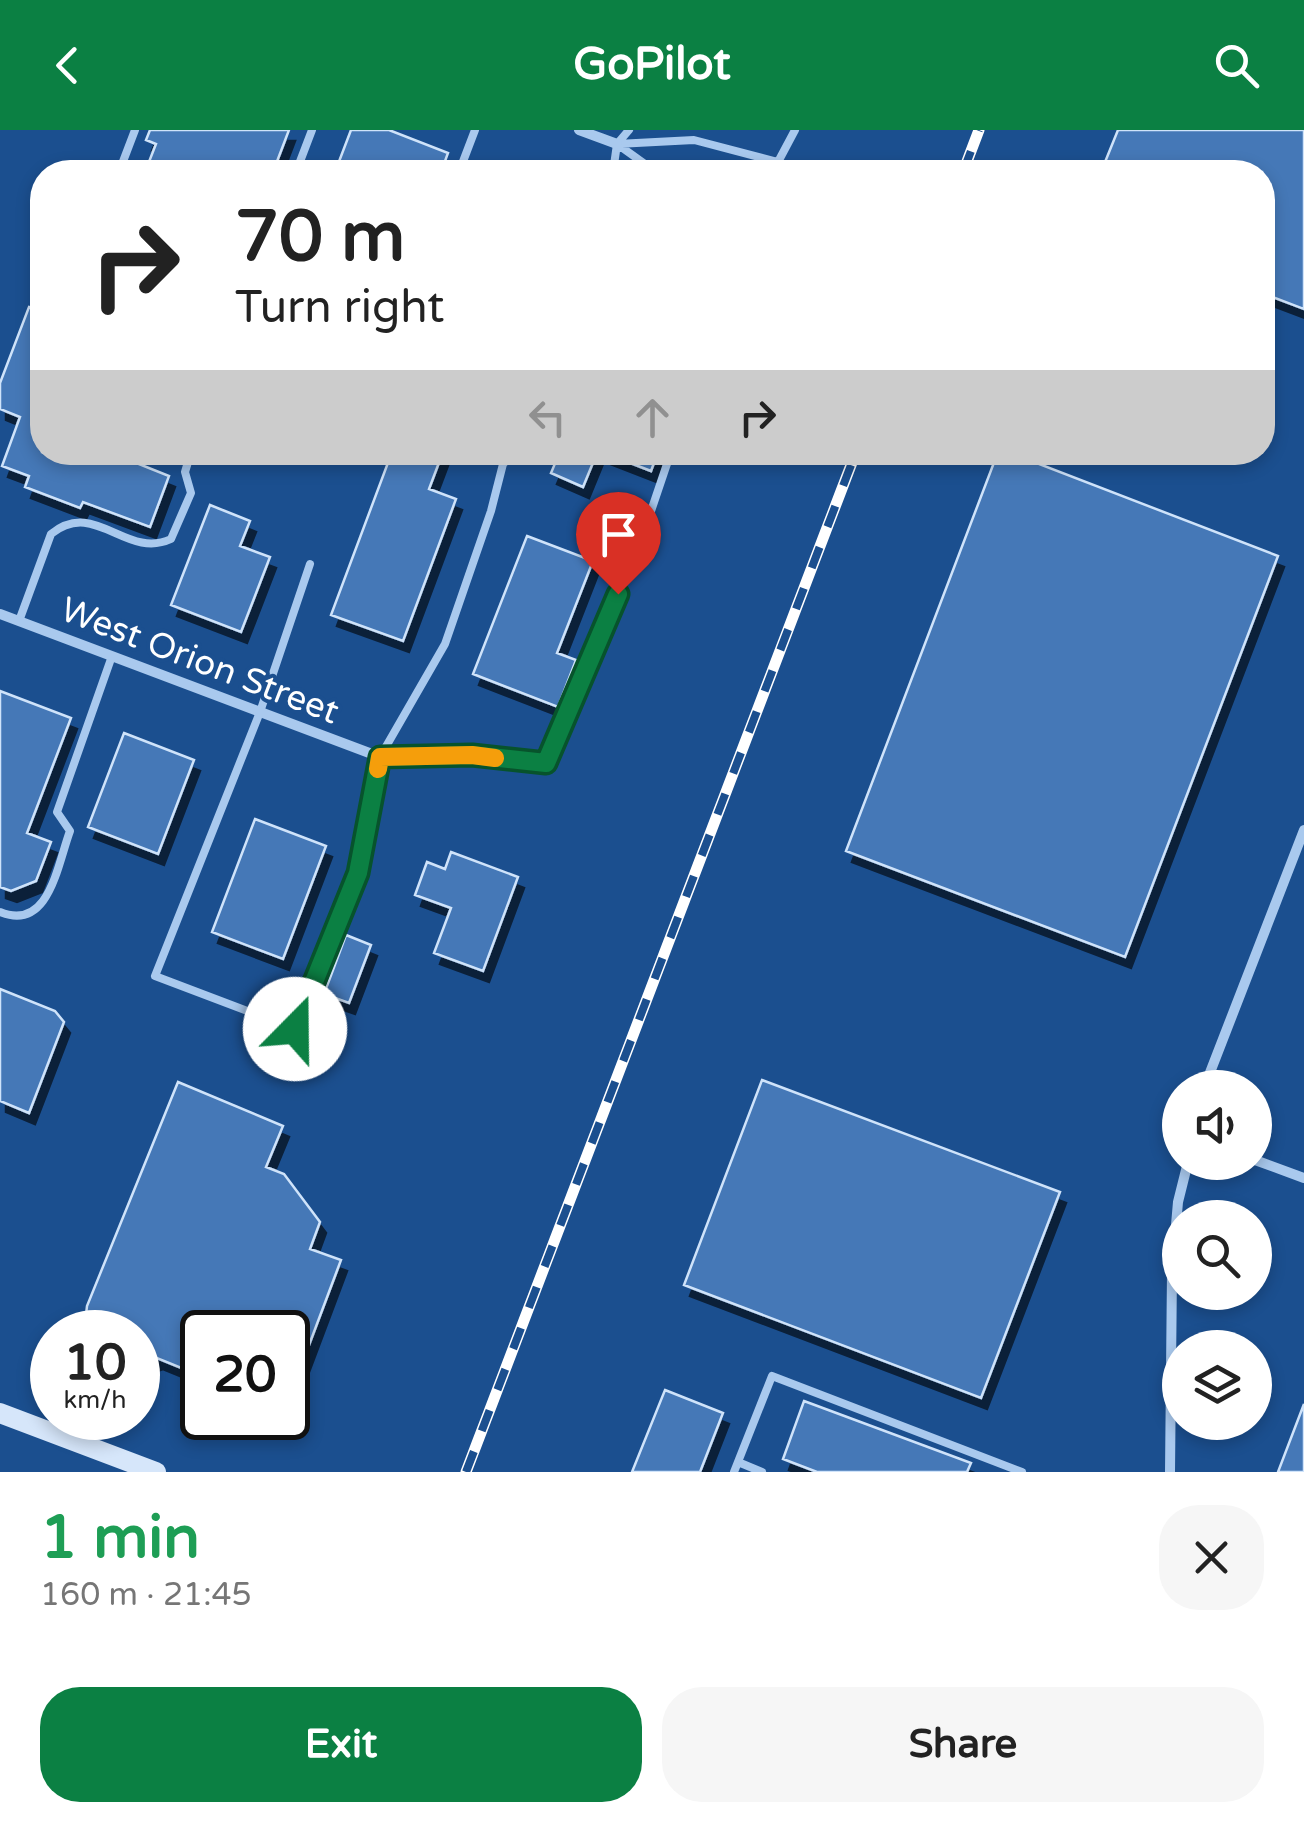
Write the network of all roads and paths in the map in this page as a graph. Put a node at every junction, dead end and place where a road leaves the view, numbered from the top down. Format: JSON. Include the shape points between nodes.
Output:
{"nodes":[{"id":1,"x":135,"y":130,"type":"edge"},
{"id":2,"x":312,"y":130,"type":"edge"},
{"id":3,"x":475,"y":130,"type":"edge"},
{"id":4,"x":579,"y":130,"type":"edge"},
{"id":5,"x":629,"y":130,"type":"edge"},
{"id":6,"x":795,"y":130,"type":"edge"},
{"id":7,"x":617,"y":144,"type":"junction"},
{"id":8,"x":124,"y":160,"type":"edge"},
{"id":9,"x":301,"y":160,"type":"edge"},
{"id":10,"x":464,"y":160,"type":"edge"},
{"id":11,"x":614,"y":160,"type":"edge"},
{"id":12,"x":639,"y":160,"type":"edge"},
{"id":13,"x":770,"y":160,"type":"edge"},
{"id":14,"x":779,"y":160,"type":"edge"},
{"id":15,"x":187,"y":465,"type":"edge"},
{"id":16,"x":503,"y":465,"type":"edge"},
{"id":17,"x":667,"y":465,"type":"edge"},
{"id":18,"x":310,"y":564,"type":"dead end"},
{"id":19,"x":0,"y":614,"type":"edge"},
{"id":20,"x":19,"y":621,"type":"junction"},
{"id":21,"x":112,"y":656,"type":"junction"},
{"id":22,"x":260,"y":712,"type":"junction"},
{"id":23,"x":380,"y":757,"type":"junction"},
{"id":24,"x":1304,"y":830,"type":"edge"},
{"id":25,"x":0,"y":912,"type":"edge"},
{"id":26,"x":1211,"y":1070,"type":"edge"},
{"id":27,"x":1272,"y":1166,"type":"edge"},
{"id":28,"x":1304,"y":1178,"type":"edge"},
{"id":29,"x":1184,"y":1180,"type":"edge"},
{"id":30,"x":0,"y":1413,"type":"edge"},
{"id":31,"x":738,"y":1462,"type":"junction"},
{"id":32,"x":1018,"y":1471,"type":"edge"},
{"id":33,"x":156,"y":1472,"type":"edge"},
{"id":34,"x":734,"y":1472,"type":"edge"},
{"id":35,"x":762,"y":1472,"type":"edge"},
{"id":36,"x":1170,"y":1472,"type":"edge"}],
"edges":[{"from":1,"to":8,"type":"lane"},
{"from":2,"to":9,"type":"lane"},
{"from":3,"to":10,"type":"lane"},
{"from":4,"to":7,"type":"street"},
{"from":5,"to":7,"type":"lane"},
{"from":6,"to":14,"type":"lane"},
{"from":7,"to":11,"type":"lane"},
{"from":7,"to":12,"type":"lane"},
{"from":7,"to":13,"type":"lane","via":[[694,140]]},
{"from":15,"to":20,"type":"lane","via":[[192,493],[171,538],[148,546],[95,525],[62,525],[51,534]]},
{"from":16,"to":23,"type":"lane","via":[[445,644]]},
{"from":17,"to":23,"type":"lane","via":[[546,763],[472,755]]},
{"from":18,"to":22,"type":"lane"},
{"from":19,"to":20,"type":"street","name":"West Orion Street"},
{"from":20,"to":21,"type":"street","name":"West Orion Street"},
{"from":21,"to":22,"type":"street","name":"West Orion Street"},
{"from":21,"to":25,"type":"lane","via":[[57,812],[70,831],[44,903],[30,916]]},
{"from":22,"to":23,"type":"street","name":"West Orion Street"},
{"from":22,"to":23,"type":"lane","via":[[155,976],[295,1029],[358,873]]},
{"from":24,"to":26,"type":"street"},
{"from":27,"to":28,"type":"street"},
{"from":29,"to":36,"type":"street","via":[[1172,1271]]},
{"from":30,"to":33,"type":"main road"},
{"from":31,"to":32,"type":"lane","via":[[772,1376]]},
{"from":31,"to":34,"type":"lane"},
{"from":31,"to":35,"type":"lane"}]}
